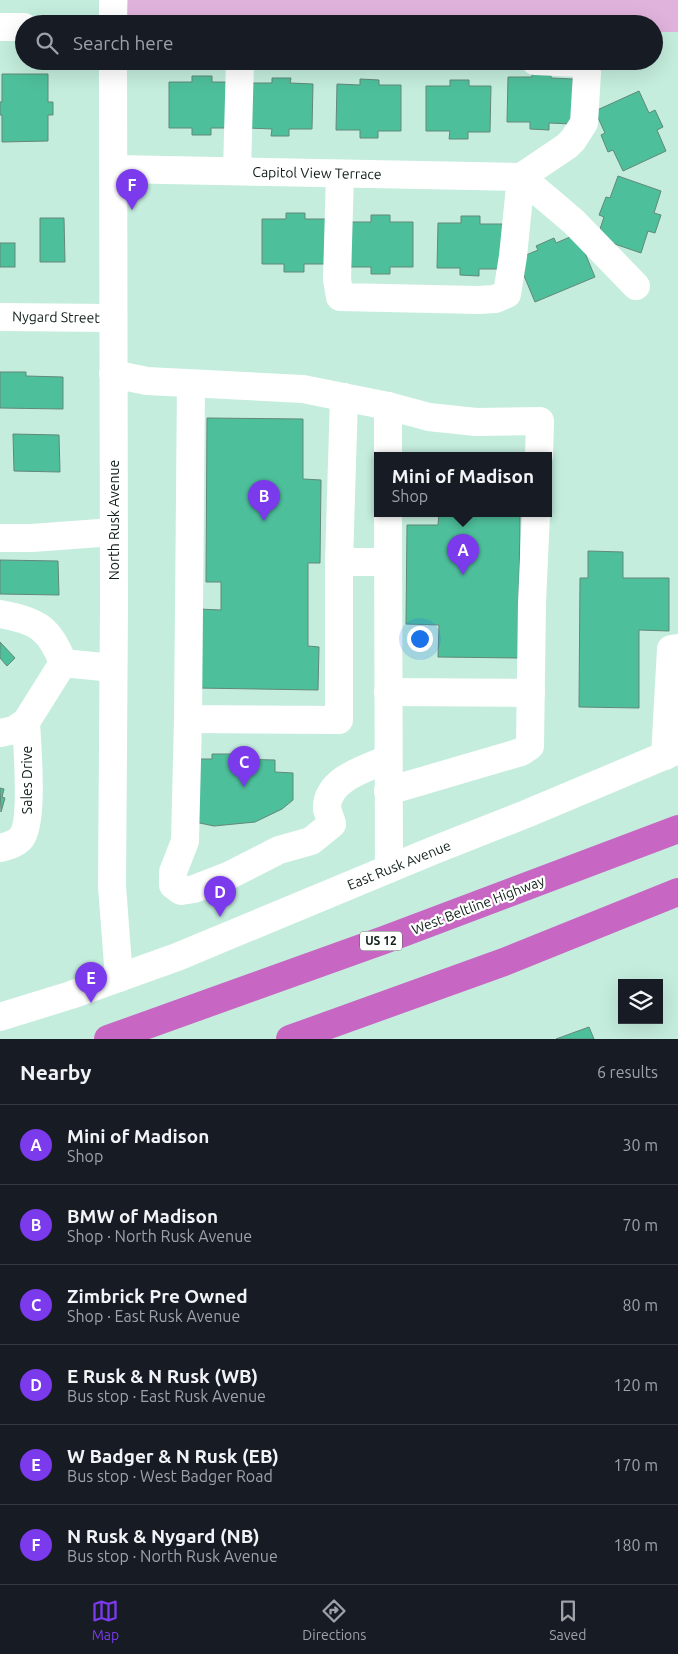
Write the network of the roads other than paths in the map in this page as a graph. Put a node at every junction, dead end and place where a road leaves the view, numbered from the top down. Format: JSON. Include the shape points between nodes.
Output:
{"nodes":[{"id":1,"x":113,"y":0,"type":"edge"},
{"id":2,"x":113,"y":15,"type":"edge"},
{"id":3,"x":0,"y":27,"type":"edge"},
{"id":4,"x":15,"y":27,"type":"edge"},
{"id":5,"x":113,"y":70,"type":"edge"},
{"id":6,"x":240,"y":70,"type":"edge"},
{"id":7,"x":586,"y":70,"type":"edge"},
{"id":8,"x":114,"y":169,"type":"junction"},
{"id":9,"x":237,"y":171,"type":"junction"},
{"id":10,"x":340,"y":174,"type":"junction"},
{"id":11,"x":521,"y":177,"type":"junction"},
{"id":12,"x":636,"y":286,"type":"dead end"},
{"id":13,"x":0,"y":317,"type":"edge"},
{"id":14,"x":113,"y":318,"type":"junction"},
{"id":15,"x":113,"y":374,"type":"junction"},
{"id":16,"x":191,"y":384,"type":"junction"},
{"id":17,"x":344,"y":397,"type":"junction"},
{"id":18,"x":388,"y":406,"type":"junction"},
{"id":19,"x":388,"y":452,"type":"edge"},
{"id":20,"x":539,"y":452,"type":"edge"},
{"id":21,"x":388,"y":517,"type":"edge"},
{"id":22,"x":536,"y":517,"type":"edge"},
{"id":23,"x":114,"y":532,"type":"junction"},
{"id":24,"x":0,"y":538,"type":"edge"},
{"id":25,"x":339,"y":562,"type":"junction"},
{"id":26,"x":388,"y":562,"type":"junction"},
{"id":27,"x":0,"y":614,"type":"edge"},
{"id":28,"x":678,"y":648,"type":"edge"},
{"id":29,"x":63,"y":663,"type":"junction"},
{"id":30,"x":113,"y":668,"type":"junction"},
{"id":31,"x":388,"y":692,"type":"junction"},
{"id":32,"x":531,"y":693,"type":"junction"},
{"id":33,"x":188,"y":719,"type":"junction"},
{"id":34,"x":26,"y":722,"type":"junction"},
{"id":35,"x":0,"y":733,"type":"edge"},
{"id":36,"x":672,"y":753,"type":"edge"},
{"id":37,"x":388,"y":759,"type":"junction"},
{"id":38,"x":388,"y":791,"type":"junction"},
{"id":39,"x":678,"y":828,"type":"edge"},
{"id":40,"x":11,"y":843,"type":"edge"},
{"id":41,"x":389,"y":869,"type":"junction"},
{"id":42,"x":678,"y":892,"type":"edge"},
{"id":43,"x":678,"y":910,"type":"edge"},
{"id":44,"x":504,"y":962,"type":"junction"},
{"id":45,"x":119,"y":978,"type":"junction"},
{"id":46,"x":0,"y":1017,"type":"edge"},
{"id":47,"x":108,"y":1039,"type":"edge"},
{"id":48,"x":290,"y":1039,"type":"edge"}],
"edges":[{"from":1,"to":2,"type":"street"},
{"from":3,"to":4,"type":"street"},
{"from":5,"to":8,"type":"street","name":"North Rusk Avenue"},
{"from":6,"to":9,"type":"street"},
{"from":7,"to":11,"type":"street","via":[[584,123],[566,146]]},
{"from":8,"to":9,"type":"street","name":"Capitol View Terrace"},
{"from":8,"to":14,"type":"street","name":"North Rusk Avenue"},
{"from":9,"to":10,"type":"street","name":"Capitol View Terrace"},
{"from":10,"to":11,"type":"street","name":"Capitol View Terrace"},
{"from":10,"to":11,"type":"street","via":[[337,279],[340,297],[478,300],[507,294]]},
{"from":11,"to":12,"type":"street","via":[[574,222]]},
{"from":13,"to":14,"type":"street","name":"Nygard Street"},
{"from":14,"to":15,"type":"street","name":"North Rusk Avenue"},
{"from":15,"to":16,"type":"street","via":[[147,381]]},
{"from":15,"to":23,"type":"street","name":"North Rusk Avenue"},
{"from":16,"to":17,"type":"street","via":[[303,389]]},
{"from":16,"to":33,"type":"street"},
{"from":17,"to":18,"type":"street"},
{"from":17,"to":25,"type":"street"},
{"from":18,"to":19,"type":"street"},
{"from":18,"to":20,"type":"street","via":[[429,417],[476,422],[540,421]]},
{"from":21,"to":26,"type":"street"},
{"from":22,"to":32,"type":"street"},
{"from":23,"to":24,"type":"street"},
{"from":23,"to":30,"type":"street","name":"North Rusk Avenue"},
{"from":25,"to":26,"type":"street"},
{"from":25,"to":33,"type":"street","via":[[339,720]]},
{"from":26,"to":31,"type":"street"},
{"from":27,"to":29,"type":"street","via":[[20,617],[44,628],[57,646]]},
{"from":28,"to":36,"type":"street","via":[[671,649]]},
{"from":29,"to":30,"type":"street"},
{"from":29,"to":34,"type":"street"},
{"from":30,"to":45,"type":"street","name":"North Rusk Avenue","via":[[112,886]]},
{"from":31,"to":32,"type":"street"},
{"from":31,"to":37,"type":"street"},
{"from":32,"to":38,"type":"street","via":[[530,746],[521,752]]},
{"from":33,"to":37,"type":"street","via":[[185,841],[172,872],[173,885],[181,891],[230,875],[279,850],[311,841],[332,824],[327,809],[329,795],[341,781]]},
{"from":34,"to":35,"type":"street","via":[[14,730]]},
{"from":34,"to":40,"type":"street","name":"Sales Drive","via":[[27,826]]},
{"from":36,"to":41,"type":"street","name":"East Rusk Avenue"},
{"from":37,"to":38,"type":"street"},
{"from":38,"to":41,"type":"street"},
{"from":39,"to":47,"type":"highway","name":"West Beltline Highway","number":"US 12","via":[[384,940]]},
{"from":41,"to":45,"type":"street","name":"East Rusk Avenue"},
{"from":42,"to":44,"type":"highway"},
{"from":43,"to":44,"type":"highway"},
{"from":44,"to":48,"type":"highway"},
{"from":45,"to":46,"type":"street","name":"East Rusk Avenue"}]}
